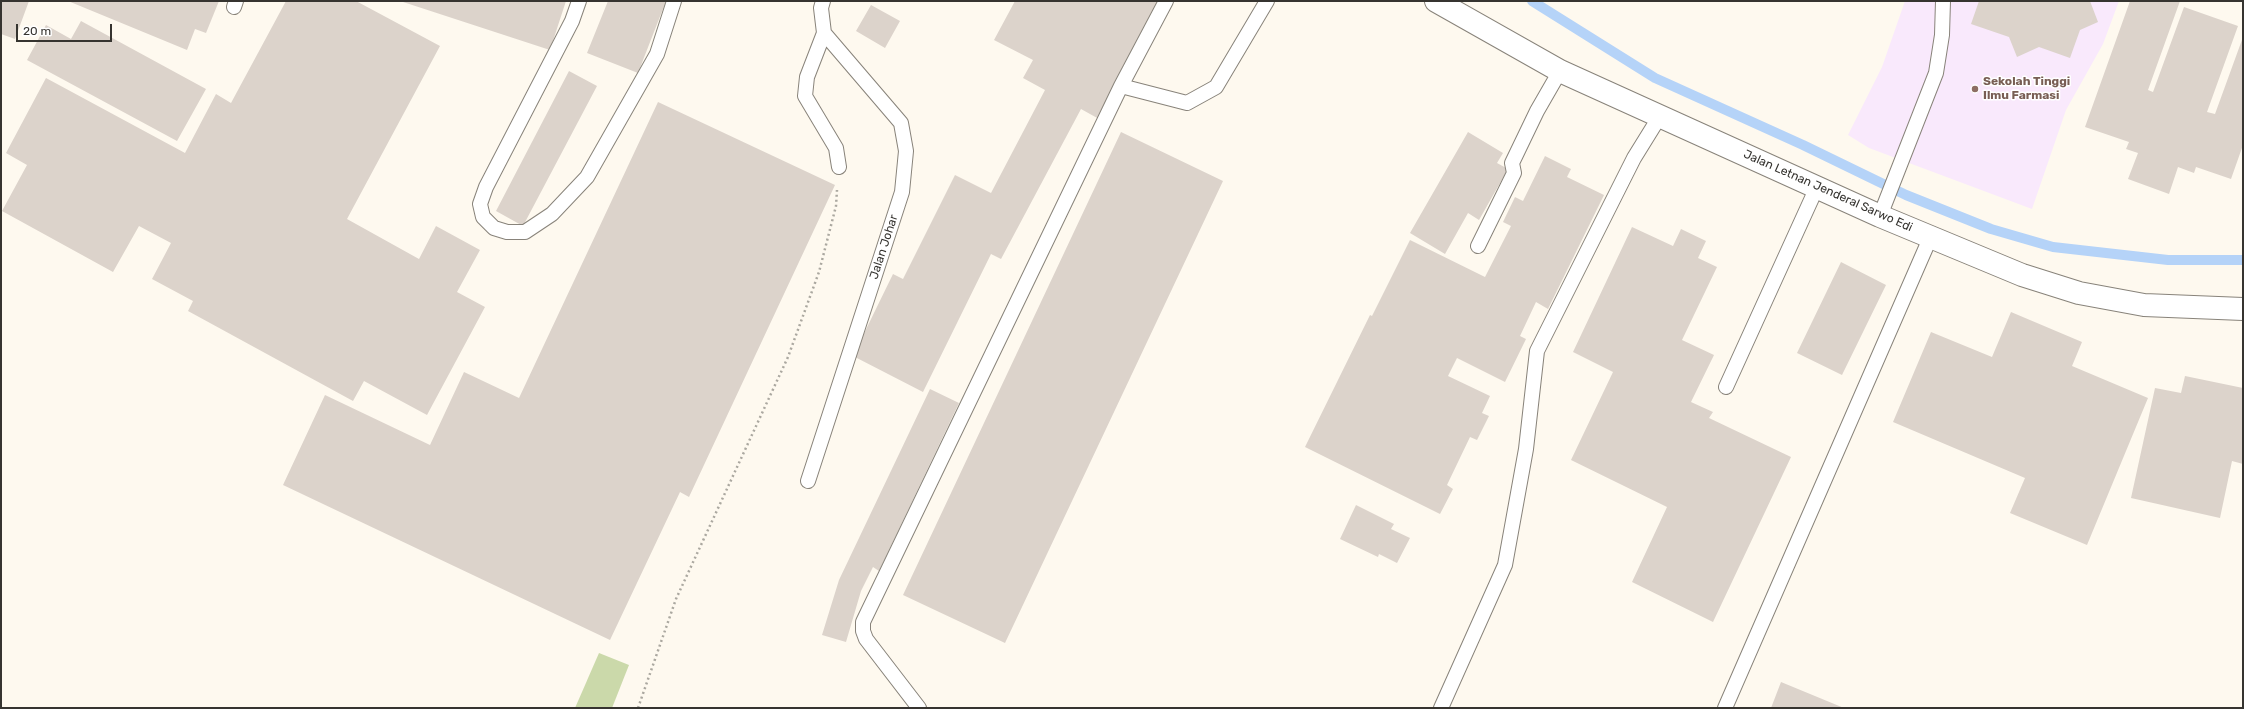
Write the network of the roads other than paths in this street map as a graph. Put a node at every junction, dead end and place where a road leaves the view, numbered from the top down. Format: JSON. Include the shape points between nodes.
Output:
{"nodes":[{"id":1,"x":579,"y":1,"type":"edge"},
{"id":2,"x":674,"y":1,"type":"edge"},
{"id":3,"x":823,"y":1,"type":"edge"},
{"id":4,"x":1166,"y":1,"type":"edge"},
{"id":5,"x":1267,"y":1,"type":"edge"},
{"id":6,"x":1436,"y":1,"type":"edge"},
{"id":7,"x":1944,"y":1,"type":"edge"},
{"id":8,"x":824,"y":33,"type":"junction"},
{"id":9,"x":1560,"y":71,"type":"junction"},
{"id":10,"x":1121,"y":86,"type":"junction"},
{"id":11,"x":1660,"y":116,"type":"junction"},
{"id":12,"x":839,"y":167,"type":"road end"},
{"id":13,"x":1817,"y":187,"type":"junction"},
{"id":14,"x":1880,"y":216,"type":"junction"},
{"id":15,"x":1931,"y":236,"type":"junction"},
{"id":16,"x":1478,"y":246,"type":"dead end"},
{"id":17,"x":2243,"y":309,"type":"edge"},
{"id":18,"x":1726,"y":387,"type":"dead end"},
{"id":19,"x":808,"y":481,"type":"dead end"},
{"id":20,"x":919,"y":708,"type":"edge"},
{"id":21,"x":1441,"y":708,"type":"edge"},
{"id":22,"x":1725,"y":708,"type":"edge"}],
"edges":[{"from":1,"to":2,"type":"lane","via":[[572,21],[486,187],[480,204],[483,217],[494,228],[508,232],[525,232],[552,214],[587,177],[657,54]]},
{"from":3,"to":8,"type":"lane","via":[[821,8]]},
{"from":4,"to":10,"type":"lane"},
{"from":5,"to":10,"type":"lane","via":[[1216,87],[1187,103]]},
{"from":6,"to":9,"type":"main road","name":"Jalan Letnan Jenderal Sarwo Edi"},
{"from":7,"to":14,"type":"lane","via":[[1936,73]]},
{"from":8,"to":12,"type":"lane","via":[[807,77],[805,96],[836,148]]},
{"from":8,"to":19,"type":"lane","name":"Jalan Johar","via":[[901,123],[906,151],[902,192]]},
{"from":9,"to":11,"type":"main road","name":"Jalan Letnan Jenderal Sarwo Edi"},
{"from":9,"to":16,"type":"lane","via":[[1518,150],[1512,163],[1514,173]]},
{"from":10,"to":20,"type":"lane","via":[[863,622],[866,639]]},
{"from":11,"to":13,"type":"main road","name":"Jalan Letnan Jenderal Sarwo Edi"},
{"from":11,"to":21,"type":"lane","via":[[1634,158],[1537,351],[1526,448],[1505,565]]},
{"from":13,"to":14,"type":"main road","name":"Jalan Letnan Jenderal Sarwo Edi"},
{"from":13,"to":18,"type":"lane"},
{"from":14,"to":15,"type":"main road","name":"Jalan Letnan Jenderal Sarwo Edi"},
{"from":15,"to":17,"type":"main road","name":"Jalan Letnan Jenderal Sarwo Edi","via":[[2022,275],[2079,293],[2144,305]]},
{"from":15,"to":22,"type":"lane"}]}
